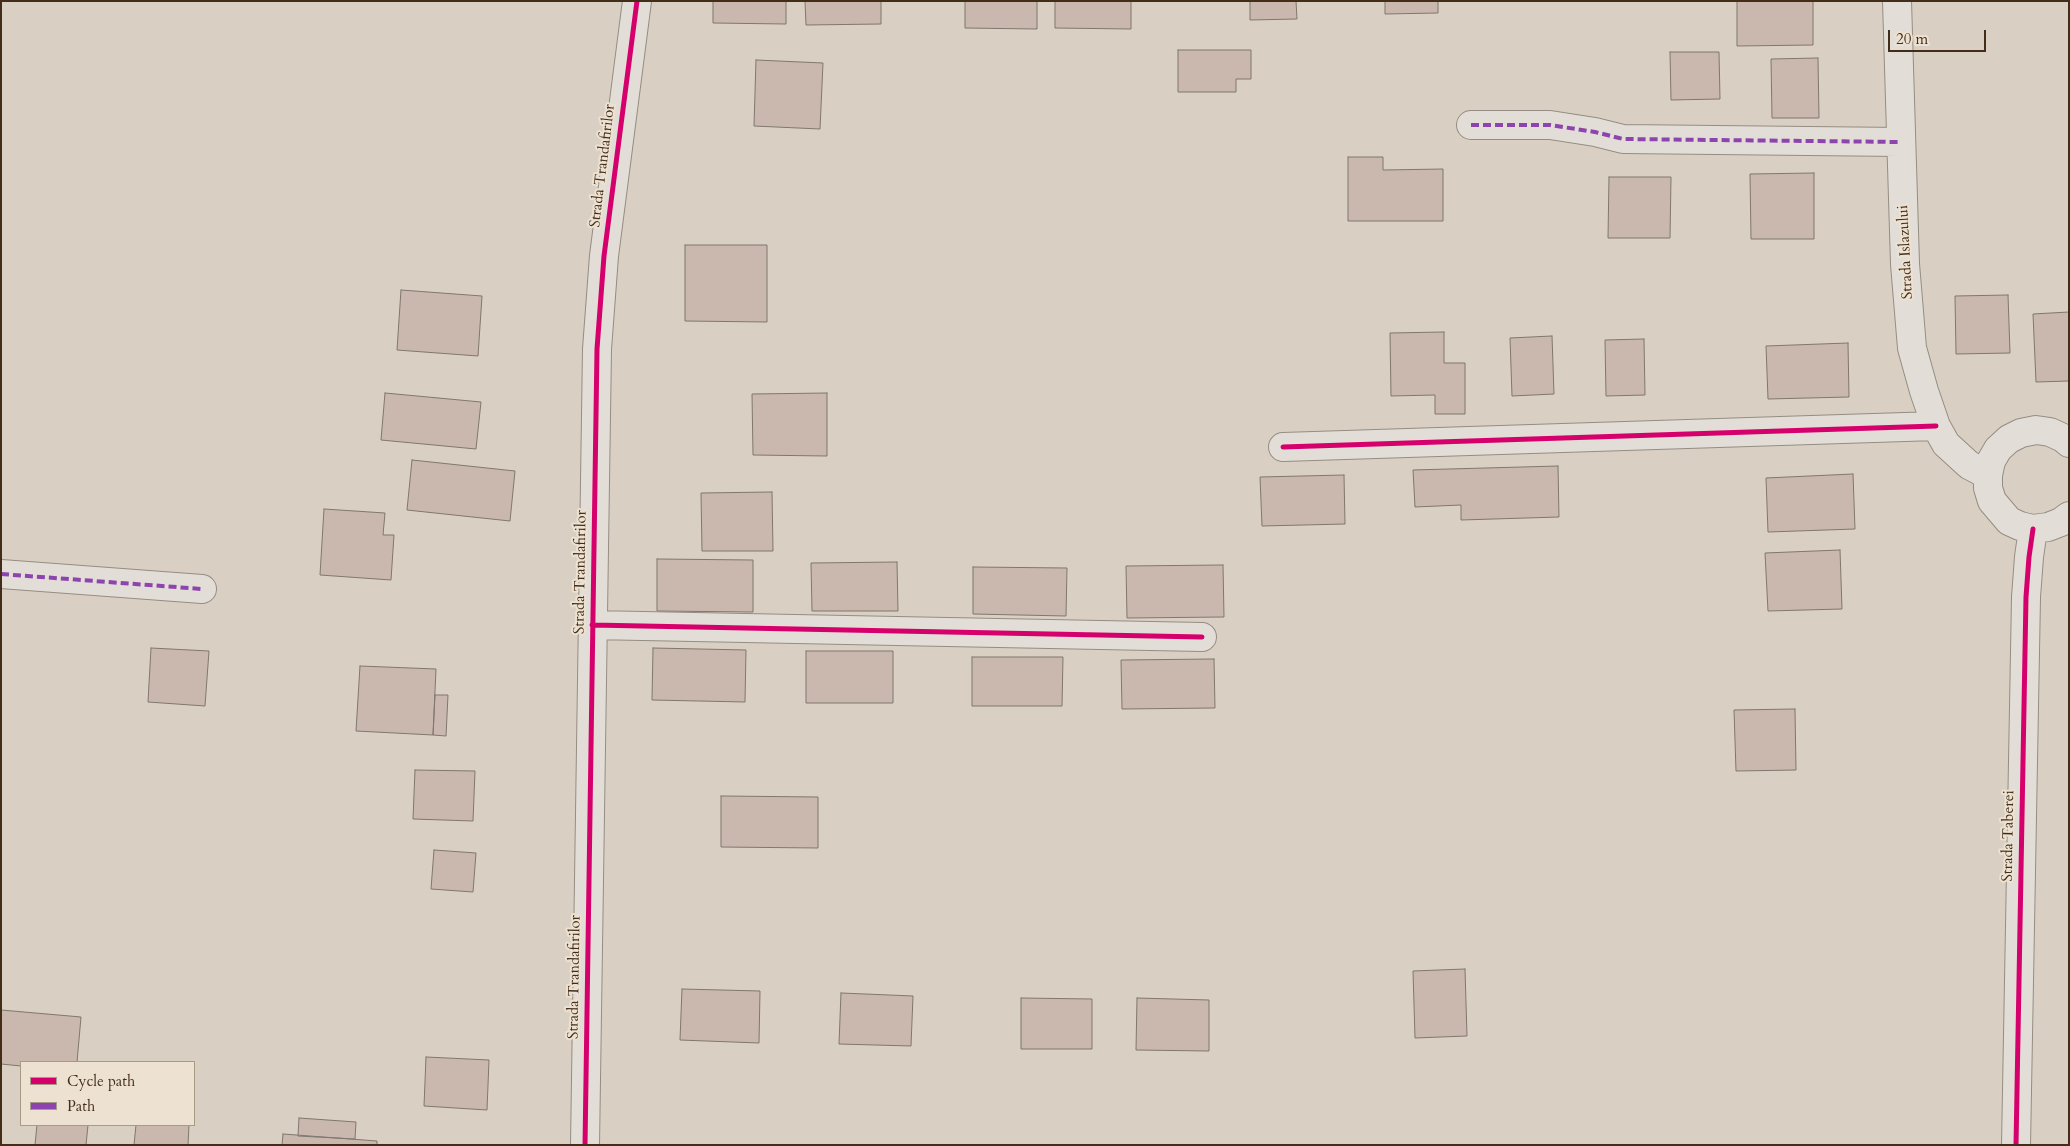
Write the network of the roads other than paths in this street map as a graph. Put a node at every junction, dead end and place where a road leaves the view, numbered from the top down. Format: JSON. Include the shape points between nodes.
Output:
{"nodes":[{"id":1,"x":637,"y":1,"type":"edge"},
{"id":2,"x":1897,"y":1,"type":"edge"},
{"id":3,"x":1472,"y":125,"type":"dead end"},
{"id":4,"x":1901,"y":142,"type":"junction"},
{"id":5,"x":1936,"y":426,"type":"junction"},
{"id":6,"x":2069,"y":443,"type":"edge"},
{"id":7,"x":1283,"y":447,"type":"dead end"},
{"id":8,"x":1988,"y":475,"type":"junction"},
{"id":9,"x":2069,"y":516,"type":"edge"},
{"id":10,"x":2033,"y":529,"type":"junction"},
{"id":11,"x":1,"y":574,"type":"edge"},
{"id":12,"x":202,"y":589,"type":"dead end"},
{"id":13,"x":592,"y":625,"type":"junction"},
{"id":14,"x":1202,"y":637,"type":"dead end"},
{"id":15,"x":585,"y":1145,"type":"edge"},
{"id":16,"x":2016,"y":1145,"type":"edge"}],
"edges":[{"from":1,"to":13,"type":"street","name":"Strada Trandafirilor","via":[[604,256],[598,330]]},
{"from":2,"to":4,"type":"street","name":"Strada Islazului"},
{"from":3,"to":4,"type":"street","via":[[1550,125],[1623,139]]},
{"from":4,"to":5,"type":"street","name":"Strada Islazului","via":[[1905,264],[1912,348]]},
{"from":5,"to":7,"type":"street"},
{"from":5,"to":8,"type":"street","name":"Strada Islazului","via":[[1946,444],[1959,457]]},
{"from":6,"to":8,"type":"street","via":[[2050,432],[2021,433],[1998,449]]},
{"from":8,"to":10,"type":"street","via":[[1988,488],[1999,512],[2009,521]]},
{"from":9,"to":10,"type":"street","via":[[2048,528]]},
{"from":10,"to":16,"type":"street","name":"Strada Taberei","via":[[2026,598]]},
{"from":11,"to":12,"type":"street"},
{"from":13,"to":14,"type":"street"},
{"from":13,"to":15,"type":"street","name":"Strada Trandafirilor"}]}
